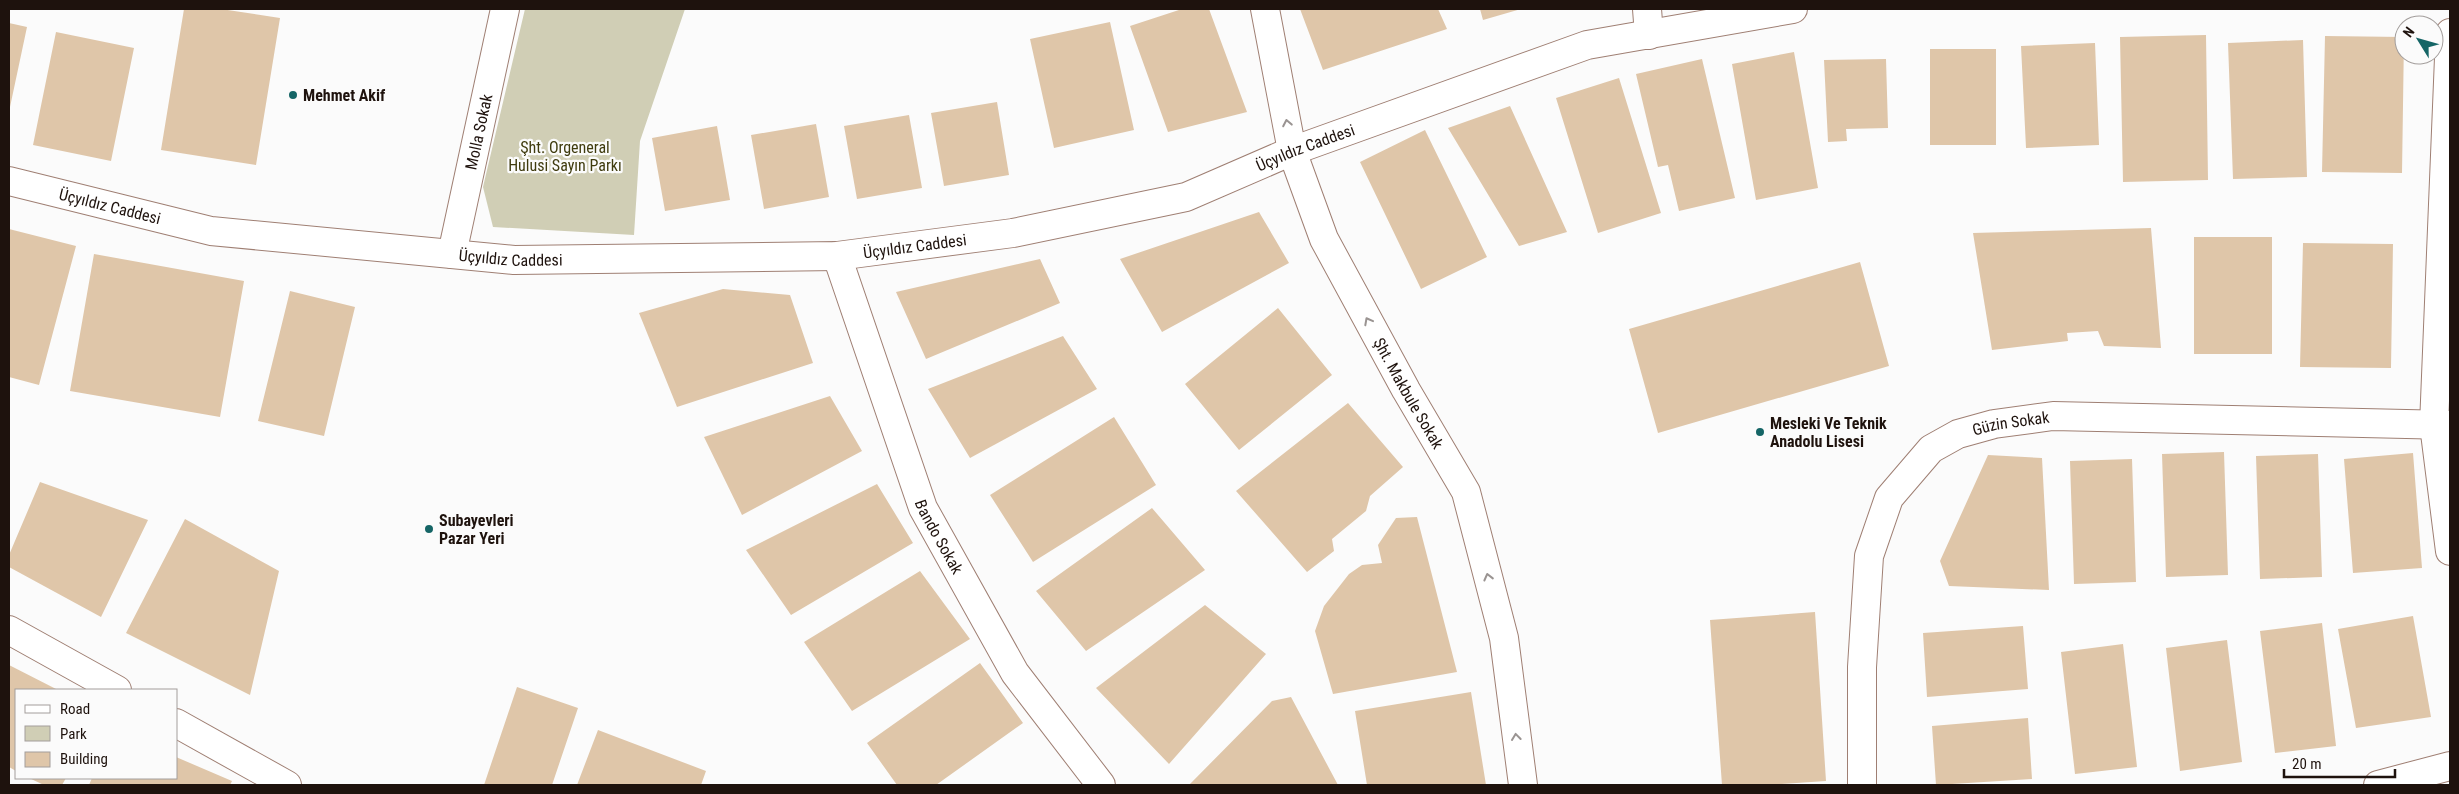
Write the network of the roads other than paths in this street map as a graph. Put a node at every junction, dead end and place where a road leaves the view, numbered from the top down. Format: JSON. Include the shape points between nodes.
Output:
{"nodes":[{"id":1,"x":505,"y":9,"type":"edge"},
{"id":2,"x":1265,"y":9,"type":"edge"},
{"id":3,"x":1647,"y":9,"type":"edge"},
{"id":4,"x":1792,"y":9,"type":"edge"},
{"id":5,"x":2450,"y":33,"type":"edge"},
{"id":6,"x":1650,"y":35,"type":"junction"},
{"id":7,"x":1292,"y":151,"type":"junction"},
{"id":8,"x":9,"y":180,"type":"edge"},
{"id":9,"x":452,"y":254,"type":"junction"},
{"id":10,"x":837,"y":256,"type":"junction"},
{"id":11,"x":2442,"y":425,"type":"edge"},
{"id":12,"x":2450,"y":551,"type":"edge"},
{"id":13,"x":9,"y":630,"type":"edge"},
{"id":14,"x":115,"y":689,"type":"edge"},
{"id":15,"x":178,"y":724,"type":"edge"},
{"id":16,"x":2450,"y":766,"type":"edge"},
{"id":17,"x":287,"y":785,"type":"edge"},
{"id":18,"x":1101,"y":785,"type":"edge"},
{"id":19,"x":1522,"y":785,"type":"edge"},
{"id":20,"x":1862,"y":785,"type":"edge"},
{"id":21,"x":2378,"y":785,"type":"edge"}],
"edges":[{"from":1,"to":9,"type":"street","name":"Molla Sokak"},
{"from":7,"to":2,"type":"street","name":"Şht. Makbule Sokak","one_way":true},
{"from":3,"to":6,"type":"street"},
{"from":4,"to":6,"type":"street","name":"Üçyıldız Caddesi"},
{"from":5,"to":11,"type":"street"},
{"from":6,"to":7,"type":"street","name":"Üçyıldız Caddesi","via":[[1587,46]]},
{"from":7,"to":10,"type":"street","name":"Üçyıldız Caddesi","via":[[1186,197],[1012,233]]},
{"from":19,"to":7,"type":"street","name":"Şht. Makbule Sokak","one_way":true,"via":[[1504,638],[1466,492],[1324,240]]},
{"from":8,"to":9,"type":"street","name":"Üçyıldız Caddesi","via":[[211,231]]},
{"from":9,"to":10,"type":"street","name":"Üçyıldız Caddesi","via":[[514,260]]},
{"from":10,"to":18,"type":"street","name":"Bando Sokak","via":[[923,508],[1015,673]]},
{"from":11,"to":12,"type":"street"},
{"from":11,"to":20,"type":"street","name":"Güzin Sokak","via":[[2053,416],[1985,426],[1958,434],[1931,448],[1889,498],[1869,556],[1862,667]]},
{"from":13,"to":14,"type":"street"},
{"from":15,"to":17,"type":"street"},
{"from":16,"to":21,"type":"street"}]}
